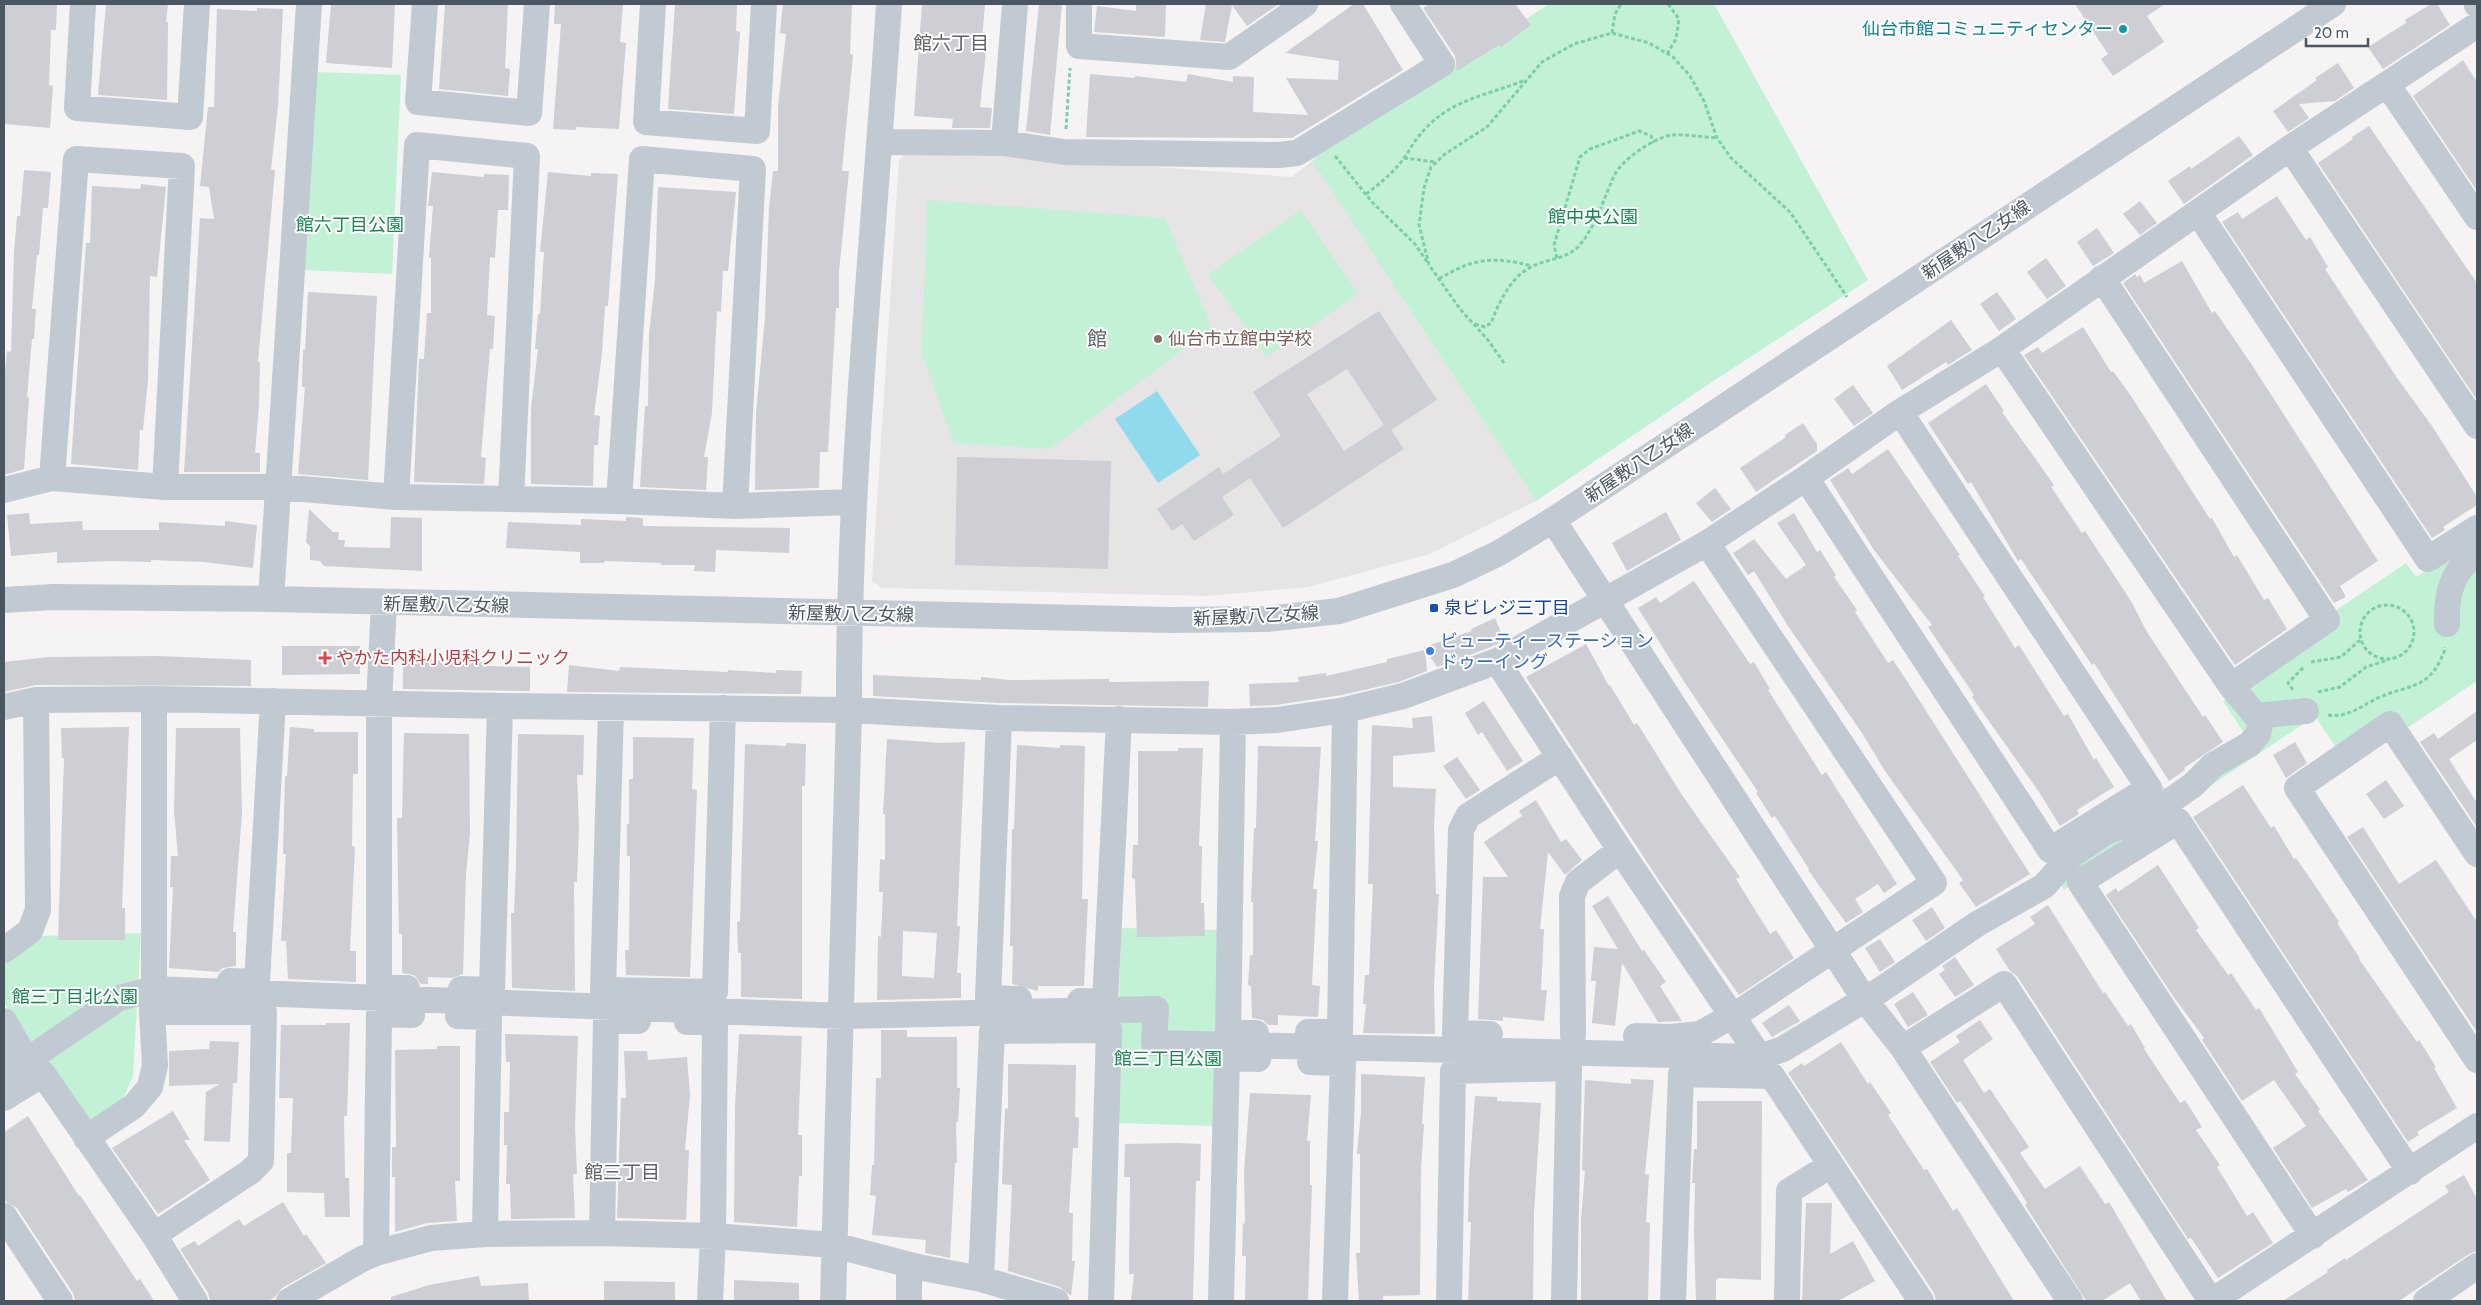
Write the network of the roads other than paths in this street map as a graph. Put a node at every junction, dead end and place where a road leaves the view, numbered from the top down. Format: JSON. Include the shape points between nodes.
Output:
{"nodes":[{"id":1,"x":83,"y":4,"type":"edge"},
{"id":2,"x":197,"y":4,"type":"edge"},
{"id":3,"x":310,"y":4,"type":"edge"},
{"id":4,"x":424,"y":4,"type":"edge"},
{"id":5,"x":537,"y":4,"type":"edge"},
{"id":6,"x":653,"y":4,"type":"edge"},
{"id":7,"x":764,"y":4,"type":"edge"},
{"id":8,"x":889,"y":4,"type":"edge"},
{"id":9,"x":1016,"y":4,"type":"edge"},
{"id":10,"x":1079,"y":4,"type":"edge"},
{"id":11,"x":1305,"y":4,"type":"edge"},
{"id":12,"x":1402,"y":4,"type":"edge"},
{"id":13,"x":2333,"y":4,"type":"edge"},
{"id":14,"x":2477,"y":25,"type":"edge"},
{"id":15,"x":2387,"y":84,"type":"junction"},
{"id":16,"x":880,"y":142,"type":"junction"},
{"id":17,"x":1004,"y":143,"type":"junction"},
{"id":18,"x":2290,"y":148,"type":"junction"},
{"id":19,"x":2198,"y":214,"type":"junction"},
{"id":20,"x":2477,"y":217,"type":"edge"},
{"id":21,"x":2102,"y":278,"type":"junction"},
{"id":22,"x":2002,"y":349,"type":"junction"},
{"id":23,"x":1900,"y":412,"type":"junction"},
{"id":24,"x":2477,"y":426,"type":"edge"},
{"id":25,"x":52,"y":478,"type":"junction"},
{"id":26,"x":1806,"y":478,"type":"junction"},
{"id":27,"x":164,"y":487,"type":"junction"},
{"id":28,"x":279,"y":487,"type":"junction"},
{"id":29,"x":4,"y":490,"type":"edge"},
{"id":30,"x":396,"y":497,"type":"junction"},
{"id":31,"x":511,"y":499,"type":"junction"},
{"id":32,"x":620,"y":501,"type":"junction"},
{"id":33,"x":854,"y":502,"type":"junction"},
{"id":34,"x":735,"y":506,"type":"junction"},
{"id":35,"x":1553,"y":520,"type":"junction"},
{"id":36,"x":2477,"y":528,"type":"edge"},
{"id":37,"x":1707,"y":543,"type":"junction"},
{"id":38,"x":2477,"y":553,"type":"edge"},
{"id":39,"x":271,"y":599,"type":"junction"},
{"id":40,"x":4,"y":600,"type":"edge"},
{"id":41,"x":1605,"y":600,"type":"junction"},
{"id":42,"x":384,"y":603,"type":"junction"},
{"id":43,"x":848,"y":614,"type":"junction"},
{"id":44,"x":2447,"y":624,"type":"road end"},
{"id":45,"x":1497,"y":661,"type":"junction"},
{"id":46,"x":2231,"y":686,"type":"junction"},
{"id":47,"x":154,"y":699,"type":"junction"},
{"id":48,"x":36,"y":700,"type":"junction"},
{"id":49,"x":273,"y":701,"type":"junction"},
{"id":50,"x":379,"y":703,"type":"junction"},
{"id":51,"x":2306,"y":703,"type":"road end"},
{"id":52,"x":500,"y":706,"type":"junction"},
{"id":53,"x":4,"y":707,"type":"edge"},
{"id":54,"x":611,"y":708,"type":"junction"},
{"id":55,"x":723,"y":708,"type":"junction"},
{"id":56,"x":849,"y":710,"type":"junction"},
{"id":57,"x":1345,"y":710,"type":"junction"},
{"id":58,"x":2262,"y":716,"type":"junction"},
{"id":59,"x":999,"y":718,"type":"junction"},
{"id":60,"x":1119,"y":719,"type":"junction"},
{"id":61,"x":1233,"y":722,"type":"junction"},
{"id":62,"x":1560,"y":757,"type":"junction"},
{"id":63,"x":1620,"y":850,"type":"junction"},
{"id":64,"x":2477,"y":854,"type":"edge"},
{"id":65,"x":1832,"y":949,"type":"junction"},
{"id":66,"x":4,"y":950,"type":"edge"},
{"id":67,"x":153,"y":992,"type":"junction"},
{"id":68,"x":1864,"y":1000,"type":"junction"},
{"id":69,"x":842,"y":1016,"type":"junction"},
{"id":70,"x":1730,"y":1016,"type":"junction"},
{"id":71,"x":4,"y":1021,"type":"edge"},
{"id":72,"x":1573,"y":1035,"type":"junction"},
{"id":73,"x":1903,"y":1048,"type":"junction"},
{"id":74,"x":4,"y":1057,"type":"edge"},
{"id":75,"x":1760,"y":1057,"type":"junction"},
{"id":76,"x":2477,"y":1060,"type":"edge"},
{"id":77,"x":4,"y":1076,"type":"edge"},
{"id":78,"x":4,"y":1098,"type":"edge"},
{"id":79,"x":2477,"y":1126,"type":"edge"},
{"id":80,"x":86,"y":1138,"type":"junction"},
{"id":81,"x":1831,"y":1165,"type":"junction"},
{"id":82,"x":2410,"y":1172,"type":"junction"},
{"id":83,"x":4,"y":1216,"type":"edge"},
{"id":84,"x":602,"y":1233,"type":"junction"},
{"id":85,"x":486,"y":1234,"type":"junction"},
{"id":86,"x":154,"y":1235,"type":"junction"},
{"id":87,"x":713,"y":1236,"type":"junction"},
{"id":88,"x":2313,"y":1236,"type":"junction"},
{"id":89,"x":834,"y":1245,"type":"junction"},
{"id":90,"x":376,"y":1253,"type":"junction"},
{"id":91,"x":909,"y":1265,"type":"junction"},
{"id":92,"x":2477,"y":1266,"type":"edge"},
{"id":93,"x":981,"y":1278,"type":"junction"},
{"id":94,"x":1041,"y":1299,"type":"edge"},
{"id":95,"x":60,"y":1301,"type":"edge"},
{"id":96,"x":195,"y":1301,"type":"edge"},
{"id":97,"x":289,"y":1301,"type":"edge"},
{"id":98,"x":710,"y":1301,"type":"edge"},
{"id":99,"x":833,"y":1301,"type":"edge"},
{"id":100,"x":909,"y":1301,"type":"edge"},
{"id":101,"x":1101,"y":1301,"type":"edge"},
{"id":102,"x":1221,"y":1301,"type":"edge"},
{"id":103,"x":1335,"y":1301,"type":"edge"},
{"id":104,"x":1449,"y":1301,"type":"edge"},
{"id":105,"x":1564,"y":1301,"type":"edge"},
{"id":106,"x":1673,"y":1301,"type":"edge"},
{"id":107,"x":1787,"y":1301,"type":"edge"},
{"id":108,"x":1921,"y":1301,"type":"edge"},
{"id":109,"x":2070,"y":1301,"type":"edge"},
{"id":110,"x":2212,"y":1301,"type":"edge"},
{"id":111,"x":2426,"y":1301,"type":"edge"}],
"edges":[{"from":1,"to":2,"type":"street","via":[[77,108],[190,117]]},
{"from":3,"to":28,"type":"street"},
{"from":4,"to":5,"type":"street","via":[[418,102],[529,113]]},
{"from":6,"to":7,"type":"street","via":[[646,122],[757,131]]},
{"from":8,"to":16,"type":"street"},
{"from":9,"to":17,"type":"street"},
{"from":10,"to":11,"type":"street","via":[[1079,46],[1228,57]]},
{"from":12,"to":17,"type":"street","via":[[1442,64],[1297,153],[1064,152]]},
{"from":13,"to":35,"type":"street","name":"新屋敷八乙女線"},
{"from":14,"to":15,"type":"street"},
{"from":15,"to":18,"type":"street"},
{"from":15,"to":20,"type":"street"},
{"from":16,"to":17,"type":"street"},
{"from":16,"to":33,"type":"street"},
{"from":18,"to":19,"type":"street"},
{"from":18,"to":24,"type":"street"},
{"from":19,"to":21,"type":"street"},
{"from":19,"to":36,"type":"street","via":[[2428,560]]},
{"from":21,"to":22,"type":"street"},
{"from":21,"to":46,"type":"street","via":[[2327,620]]},
{"from":22,"to":23,"type":"street"},
{"from":22,"to":46,"type":"street"},
{"from":23,"to":26,"type":"street"},
{"from":23,"to":26,"type":"street","via":[[2149,788],[2050,850]]},
{"from":25,"to":27,"type":"street"},
{"from":25,"to":27,"type":"street","via":[[76,159],[182,166]]},
{"from":25,"to":29,"type":"street"},
{"from":26,"to":37,"type":"street"},
{"from":27,"to":28,"type":"street"},
{"from":28,"to":30,"type":"street"},
{"from":28,"to":39,"type":"street"},
{"from":30,"to":31,"type":"street"},
{"from":30,"to":31,"type":"street","via":[[418,146],[527,156]]},
{"from":31,"to":32,"type":"street"},
{"from":32,"to":34,"type":"street"},
{"from":32,"to":34,"type":"street","via":[[642,159],[753,169]]},
{"from":33,"to":34,"type":"street"},
{"from":33,"to":43,"type":"street"},
{"from":35,"to":41,"type":"street"},
{"from":35,"to":43,"type":"street","name":"新屋敷八乙女線","via":[[1499,553],[1453,574],[1339,611],[1266,619],[1171,620]]},
{"from":37,"to":41,"type":"street"},
{"from":37,"to":65,"type":"street","via":[[1934,883]]},
{"from":38,"to":44,"type":"street","via":[[2466,560],[2453,578],[2446,600]]},
{"from":39,"to":40,"type":"street","name":"新屋敷八乙女線","via":[[53,597]]},
{"from":39,"to":42,"type":"street","name":"新屋敷八乙女線"},
{"from":41,"to":45,"type":"street"},
{"from":41,"to":65,"type":"street"},
{"from":42,"to":43,"type":"street","name":"新屋敷八乙女線"},
{"from":42,"to":50,"type":"street"},
{"from":43,"to":56,"type":"street"},
{"from":45,"to":57,"type":"street","via":[[1403,696]]},
{"from":45,"to":62,"type":"street"},
{"from":46,"to":58,"type":"street","via":[[2256,716]]},
{"from":47,"to":48,"type":"street"},
{"from":47,"to":49,"type":"street"},
{"from":47,"to":67,"type":"street"},
{"from":48,"to":53,"type":"street"},
{"from":48,"to":66,"type":"street","via":[[38,910],[30,930]]},
{"from":49,"to":50,"type":"street"},
{"from":49,"to":67,"type":"street","via":[[257,982]]},
{"from":50,"to":52,"type":"street"},
{"from":50,"to":52,"type":"street","via":[[379,988],[492,990]]},
{"from":51,"to":58,"type":"street"},
{"from":52,"to":54,"type":"street"},
{"from":54,"to":55,"type":"street"},
{"from":54,"to":55,"type":"street","via":[[603,990],[715,992]]},
{"from":55,"to":56,"type":"street"},
{"from":56,"to":59,"type":"street"},
{"from":56,"to":69,"type":"street"},
{"from":57,"to":61,"type":"street","via":[[1278,720]]},
{"from":57,"to":61,"type":"street","via":[[1340,1032],[1228,1033]]},
{"from":58,"to":68,"type":"street","via":[[2258,734],[2250,744],[2213,765],[2193,785],[2140,819],[2106,832],[2072,855],[2044,886],[1977,924]]},
{"from":59,"to":60,"type":"street"},
{"from":59,"to":60,"type":"street","via":[[988,998],[1106,1002]]},
{"from":60,"to":61,"type":"street"},
{"from":62,"to":63,"type":"street"},
{"from":62,"to":72,"type":"street","via":[[1468,816],[1461,830],[1455,1034]]},
{"from":63,"to":70,"type":"street"},
{"from":63,"to":72,"type":"street","via":[[1578,882],[1572,896]]},
{"from":64,"to":76,"type":"street","via":[[2390,724],[2297,788]]},
{"from":65,"to":68,"type":"street"},
{"from":65,"to":70,"type":"street"},
{"from":67,"to":69,"type":"street"},
{"from":67,"to":77,"type":"street","via":[[118,998]]},
{"from":67,"to":80,"type":"street","via":[[155,1065],[150,1088],[134,1106]]},
{"from":67,"to":86,"type":"street","via":[[264,1012],[261,1161],[250,1172]]},
{"from":68,"to":73,"type":"street"},
{"from":68,"to":75,"type":"street","via":[[1783,1050]]},
{"from":69,"to":75,"type":"street","via":[[1156,1009],[1154,1043]]},
{"from":69,"to":89,"type":"street"},
{"from":70,"to":72,"type":"street","via":[[1700,1034],[1670,1037]]},
{"from":70,"to":75,"type":"street"},
{"from":71,"to":74,"type":"street","via":[[19,1047]]},
{"from":73,"to":109,"type":"street"},
{"from":73,"to":110,"type":"street","via":[[2004,984]]},
{"from":78,"to":80,"type":"street","via":[[43,1074]]},
{"from":79,"to":82,"type":"street"},
{"from":80,"to":86,"type":"street"},
{"from":81,"to":106,"type":"street","via":[[1772,1076],[1681,1074]]},
{"from":81,"to":107,"type":"street","via":[[1789,1191]]},
{"from":81,"to":108,"type":"street"},
{"from":82,"to":88,"type":"street"},
{"from":82,"to":88,"type":"street","via":[[2178,821],[2080,882]]},
{"from":83,"to":95,"type":"street"},
{"from":84,"to":85,"type":"street"},
{"from":84,"to":87,"type":"street"},
{"from":84,"to":87,"type":"street","via":[[606,1020],[715,1022]]},
{"from":85,"to":90,"type":"street","via":[[431,1238]]},
{"from":85,"to":90,"type":"street","via":[[489,1017],[379,1014]]},
{"from":86,"to":96,"type":"street"},
{"from":87,"to":89,"type":"street"},
{"from":87,"to":98,"type":"street"},
{"from":88,"to":110,"type":"street"},
{"from":89,"to":91,"type":"street"},
{"from":89,"to":99,"type":"street"},
{"from":90,"to":97,"type":"street"},
{"from":91,"to":93,"type":"street"},
{"from":91,"to":100,"type":"street"},
{"from":92,"to":111,"type":"street"},
{"from":93,"to":94,"type":"street"},
{"from":93,"to":101,"type":"street","via":[[992,1031],[1109,1030]]},
{"from":102,"to":103,"type":"street","via":[[1227,1058],[1343,1063]]},
{"from":104,"to":105,"type":"street","via":[[1453,1071],[1569,1068]]}]}
